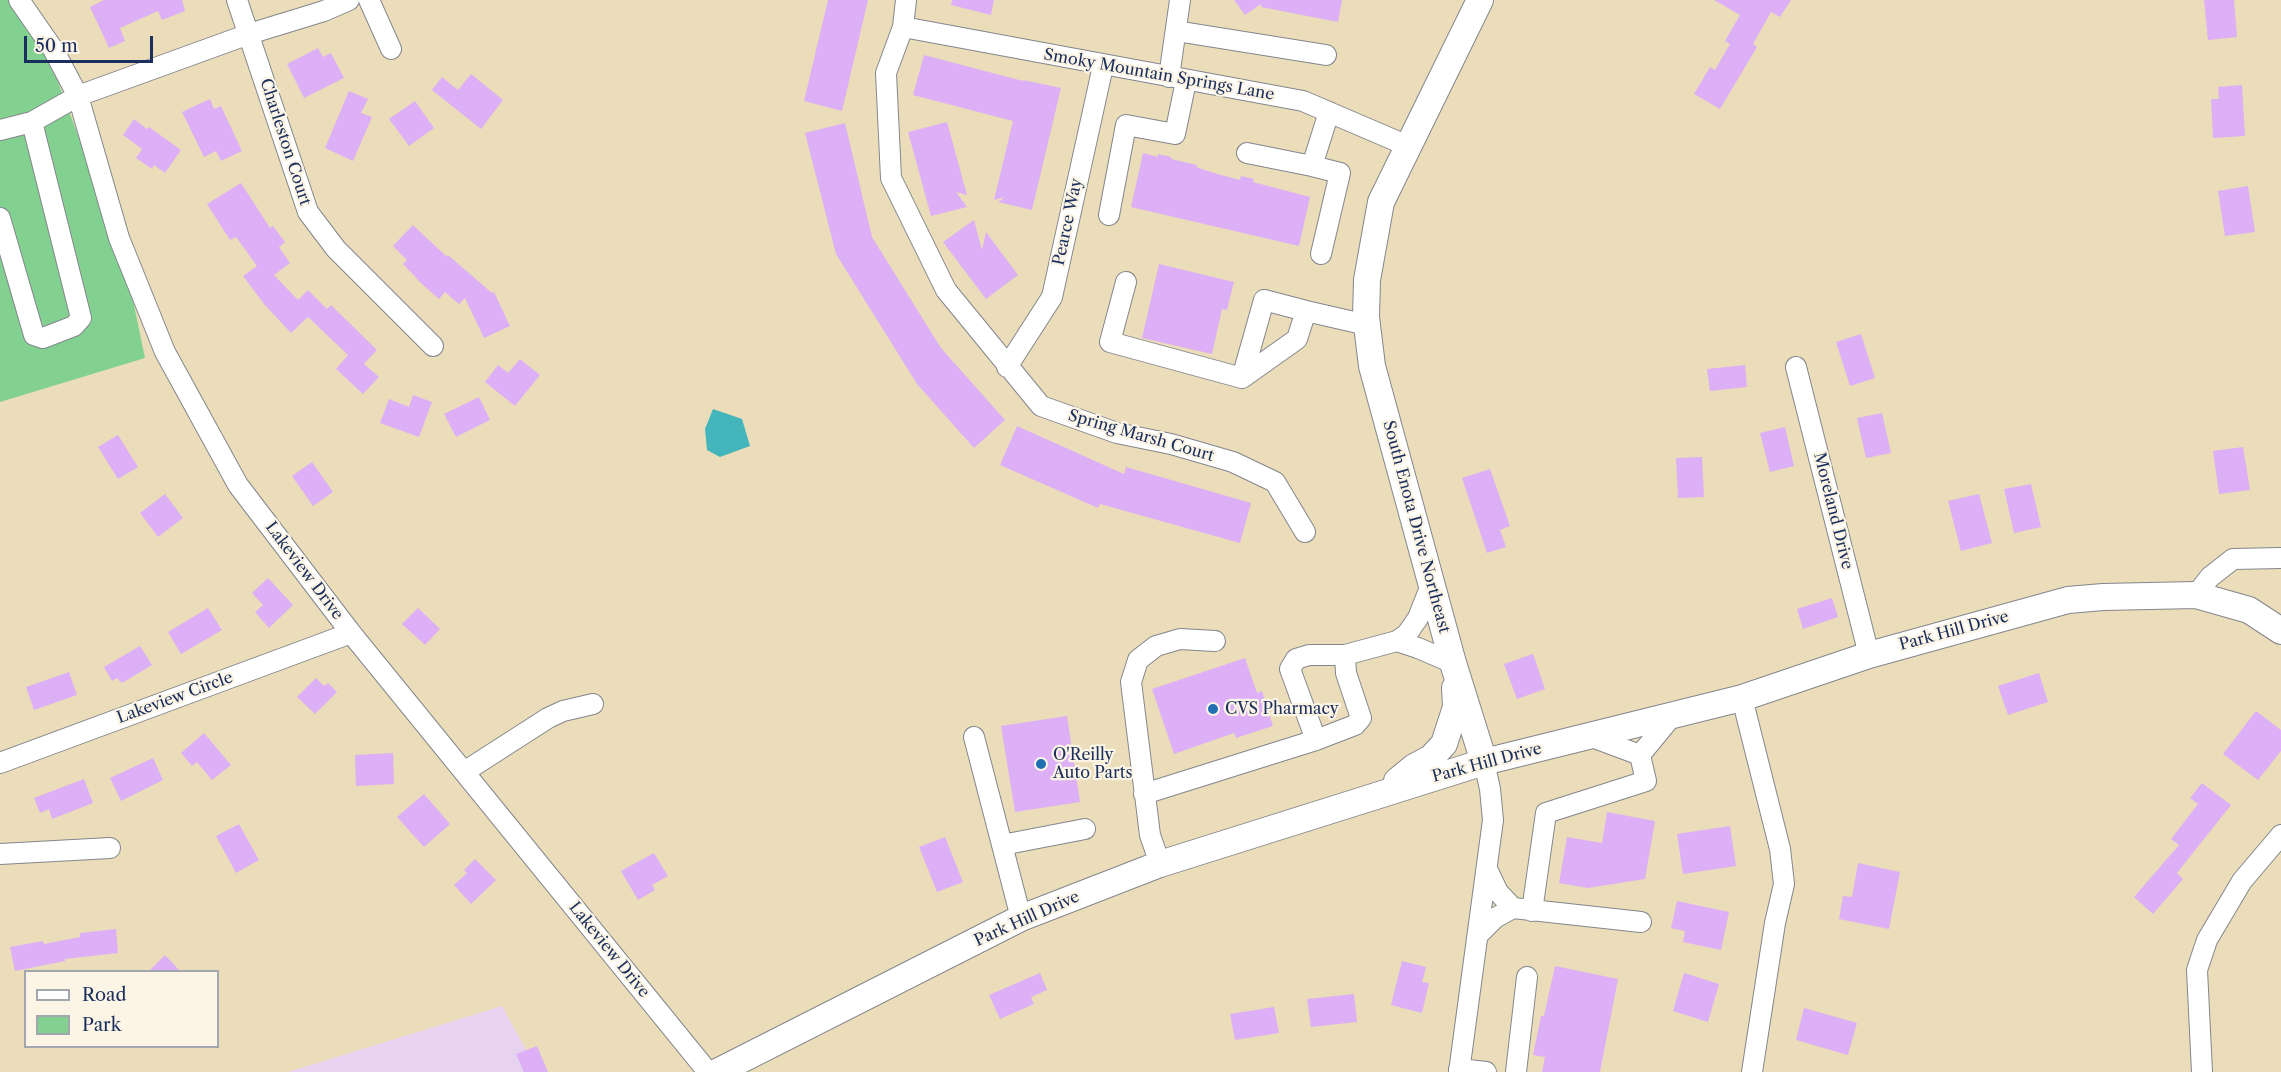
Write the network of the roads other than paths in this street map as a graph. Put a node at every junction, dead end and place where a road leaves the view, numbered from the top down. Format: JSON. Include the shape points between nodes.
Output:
{"nodes":[{"id":1,"x":19,"y":0,"type":"edge"},
{"id":2,"x":237,"y":0,"type":"edge"},
{"id":3,"x":349,"y":0,"type":"edge"},
{"id":4,"x":369,"y":0,"type":"edge"},
{"id":5,"x":906,"y":0,"type":"edge"},
{"id":6,"x":1180,"y":0,"type":"edge"},
{"id":7,"x":1480,"y":0,"type":"edge"},
{"id":8,"x":903,"y":27,"type":"junction"},
{"id":9,"x":1176,"y":31,"type":"junction"},
{"id":10,"x":249,"y":34,"type":"junction"},
{"id":11,"x":391,"y":49,"type":"dead end"},
{"id":12,"x":1326,"y":55,"type":"dead end"},
{"id":13,"x":1103,"y":66,"type":"junction"},
{"id":14,"x":1178,"y":79,"type":"junction"},
{"id":15,"x":78,"y":96,"type":"junction"},
{"id":16,"x":1329,"y":112,"type":"junction"},
{"id":17,"x":32,"y":122,"type":"junction"},
{"id":18,"x":0,"y":130,"type":"edge"},
{"id":19,"x":1408,"y":146,"type":"junction"},
{"id":20,"x":1247,"y":153,"type":"dead end"},
{"id":21,"x":1312,"y":166,"type":"junction"},
{"id":22,"x":1109,"y":215,"type":"dead end"},
{"id":23,"x":0,"y":218,"type":"edge"},
{"id":24,"x":1321,"y":254,"type":"dead end"},
{"id":25,"x":1126,"y":282,"type":"dead end"},
{"id":26,"x":1306,"y":311,"type":"junction"},
{"id":27,"x":1367,"y":325,"type":"junction"},
{"id":28,"x":433,"y":346,"type":"dead end"},
{"id":29,"x":1796,"y":367,"type":"dead end"},
{"id":30,"x":1007,"y":368,"type":"junction"},
{"id":31,"x":1242,"y":378,"type":"junction"},
{"id":32,"x":1305,"y":532,"type":"dead end"},
{"id":33,"x":2281,"y":558,"type":"edge"},
{"id":34,"x":1431,"y":585,"type":"junction"},
{"id":35,"x":2196,"y":595,"type":"junction"},
{"id":36,"x":2281,"y":631,"type":"edge"},
{"id":37,"x":351,"y":633,"type":"junction"},
{"id":38,"x":1215,"y":640,"type":"dead end"},
{"id":39,"x":1398,"y":641,"type":"junction"},
{"id":40,"x":1345,"y":655,"type":"junction"},
{"id":41,"x":1869,"y":655,"type":"junction"},
{"id":42,"x":1453,"y":663,"type":"junction"},
{"id":43,"x":1742,"y":698,"type":"junction"},
{"id":44,"x":593,"y":704,"type":"dead end"},
{"id":45,"x":1673,"y":715,"type":"junction"},
{"id":46,"x":1589,"y":736,"type":"junction"},
{"id":47,"x":974,"y":737,"type":"dead end"},
{"id":48,"x":1316,"y":740,"type":"junction"},
{"id":49,"x":1640,"y":755,"type":"junction"},
{"id":50,"x":1484,"y":762,"type":"junction"},
{"id":51,"x":0,"y":763,"type":"edge"},
{"id":52,"x":464,"y":772,"type":"junction"},
{"id":53,"x":1385,"y":791,"type":"junction"},
{"id":54,"x":1144,"y":794,"type":"junction"},
{"id":55,"x":1085,"y":829,"type":"dead end"},
{"id":56,"x":2281,"y":835,"type":"edge"},
{"id":57,"x":1002,"y":845,"type":"junction"},
{"id":58,"x":110,"y":848,"type":"dead end"},
{"id":59,"x":0,"y":854,"type":"edge"},
{"id":60,"x":1160,"y":864,"type":"junction"},
{"id":61,"x":1487,"y":869,"type":"junction"},
{"id":62,"x":1522,"y":910,"type":"junction"},
{"id":63,"x":1021,"y":918,"type":"junction"},
{"id":64,"x":1641,"y":922,"type":"dead end"},
{"id":65,"x":1479,"y":934,"type":"junction"},
{"id":66,"x":1527,"y":977,"type":"dead end"},
{"id":67,"x":1459,"y":1070,"type":"edge"},
{"id":68,"x":708,"y":1072,"type":"edge"},
{"id":69,"x":717,"y":1072,"type":"edge"},
{"id":70,"x":1486,"y":1072,"type":"edge"},
{"id":71,"x":1516,"y":1072,"type":"edge"},
{"id":72,"x":1752,"y":1072,"type":"edge"},
{"id":73,"x":2202,"y":1072,"type":"edge"}],
"edges":[{"from":1,"to":15,"type":"street","name":"Lakeview Drive"},
{"from":2,"to":10,"type":"street","name":"Charleston Court"},
{"from":3,"to":10,"type":"street"},
{"from":4,"to":11,"type":"street"},
{"from":5,"to":8,"type":"street","name":"Spring Marsh Court"},
{"from":6,"to":9,"type":"street"},
{"from":7,"to":19,"type":"main road","name":"South Enota Drive Northeast"},
{"from":8,"to":13,"type":"street","name":"Smoky Mountain Springs Lane"},
{"from":8,"to":30,"type":"street","name":"Spring Marsh Court","via":[[886,73],[891,178],[946,290]]},
{"from":9,"to":12,"type":"street"},
{"from":9,"to":14,"type":"street"},
{"from":10,"to":15,"type":"street"},
{"from":10,"to":28,"type":"street","name":"Charleston Court","via":[[308,212],[336,249]]},
{"from":13,"to":14,"type":"street","name":"Smoky Mountain Springs Lane"},
{"from":13,"to":30,"type":"street","name":"Pearce Way","via":[[1052,297]]},
{"from":14,"to":16,"type":"street","name":"Smoky Mountain Springs Lane","via":[[1303,101]]},
{"from":14,"to":22,"type":"street","via":[[1175,134],[1126,125]]},
{"from":15,"to":17,"type":"street"},
{"from":15,"to":37,"type":"street","name":"Lakeview Drive","via":[[118,238],[165,352],[238,485]]},
{"from":16,"to":19,"type":"street","name":"Smoky Mountain Springs Lane"},
{"from":16,"to":21,"type":"street"},
{"from":17,"to":18,"type":"street"},
{"from":17,"to":23,"type":"street","via":[[81,318],[74,326],[43,338],[34,334]]},
{"from":19,"to":27,"type":"main road","name":"South Enota Drive Northeast","via":[[1381,202],[1367,280]]},
{"from":20,"to":21,"type":"street"},
{"from":21,"to":24,"type":"street","via":[[1340,174]]},
{"from":25,"to":31,"type":"street","via":[[1110,342]]},
{"from":26,"to":27,"type":"street"},
{"from":26,"to":31,"type":"street","via":[[1298,339]]},
{"from":26,"to":31,"type":"street","via":[[1264,300]]},
{"from":27,"to":34,"type":"main road","name":"South Enota Drive Northeast","via":[[1372,366]]},
{"from":29,"to":41,"type":"street","name":"Moreland Drive"},
{"from":30,"to":32,"type":"street","name":"Spring Marsh Court","via":[[1041,406],[1117,433],[1233,462],[1275,482]]},
{"from":33,"to":35,"type":"street","via":[[2233,559],[2210,577]]},
{"from":34,"to":39,"type":"street","via":[[1418,618]]},
{"from":34,"to":42,"type":"main road","name":"South Enota Drive Northeast"},
{"from":35,"to":36,"type":"main road","name":"Park Hill Drive","via":[[2249,610]]},
{"from":35,"to":41,"type":"main road","name":"Park Hill Drive","via":[[2068,600]]},
{"from":37,"to":51,"type":"street","name":"Lakeview Circle"},
{"from":37,"to":52,"type":"street","name":"Lakeview Drive"},
{"from":38,"to":54,"type":"street","via":[[1180,639],[1156,646],[1138,660],[1131,682]]},
{"from":39,"to":40,"type":"street"},
{"from":39,"to":42,"type":"street"},
{"from":40,"to":48,"type":"street","via":[[1346,673],[1360,718],[1355,725]]},
{"from":40,"to":48,"type":"street","via":[[1309,655],[1296,659],[1290,669]]},
{"from":41,"to":43,"type":"main road","name":"Park Hill Drive"},
{"from":42,"to":50,"type":"main road","name":"South Enota Drive Northeast"},
{"from":42,"to":53,"type":"main road","via":[[1456,707],[1444,744]]},
{"from":43,"to":45,"type":"main road","name":"Park Hill Drive"},
{"from":43,"to":72,"type":"street","via":[[1780,849],[1784,884]]},
{"from":44,"to":52,"type":"street","via":[[548,718]]},
{"from":45,"to":46,"type":"main road","name":"Park Hill Drive"},
{"from":45,"to":49,"type":"street"},
{"from":46,"to":49,"type":"street"},
{"from":46,"to":50,"type":"main road","name":"Park Hill Drive"},
{"from":47,"to":57,"type":"street"},
{"from":48,"to":54,"type":"street"},
{"from":49,"to":62,"type":"street","via":[[1646,781],[1546,813]]},
{"from":50,"to":53,"type":"main road","name":"Park Hill Drive"},
{"from":50,"to":61,"type":"street","name":"South Enota Drive Northeast","via":[[1493,820]]},
{"from":52,"to":68,"type":"street","name":"Lakeview Drive"},
{"from":53,"to":60,"type":"main road","name":"Park Hill Drive"},
{"from":54,"to":60,"type":"street","via":[[1150,835]]},
{"from":55,"to":57,"type":"street"},
{"from":56,"to":73,"type":"street","via":[[2242,880],[2206,940],[2197,970]]},
{"from":57,"to":63,"type":"street"},
{"from":58,"to":59,"type":"street"},
{"from":60,"to":63,"type":"main road","name":"Park Hill Drive"},
{"from":61,"to":62,"type":"street","via":[[1498,892]]},
{"from":61,"to":65,"type":"street","name":"South Enota Drive Northeast"},
{"from":62,"to":64,"type":"street"},
{"from":62,"to":65,"type":"street","via":[[1495,918]]},
{"from":63,"to":69,"type":"main road","name":"Park Hill Drive"},
{"from":65,"to":67,"type":"street","name":"South Enota Drive Northeast"},
{"from":66,"to":71,"type":"street"},
{"from":67,"to":70,"type":"street"}]}
